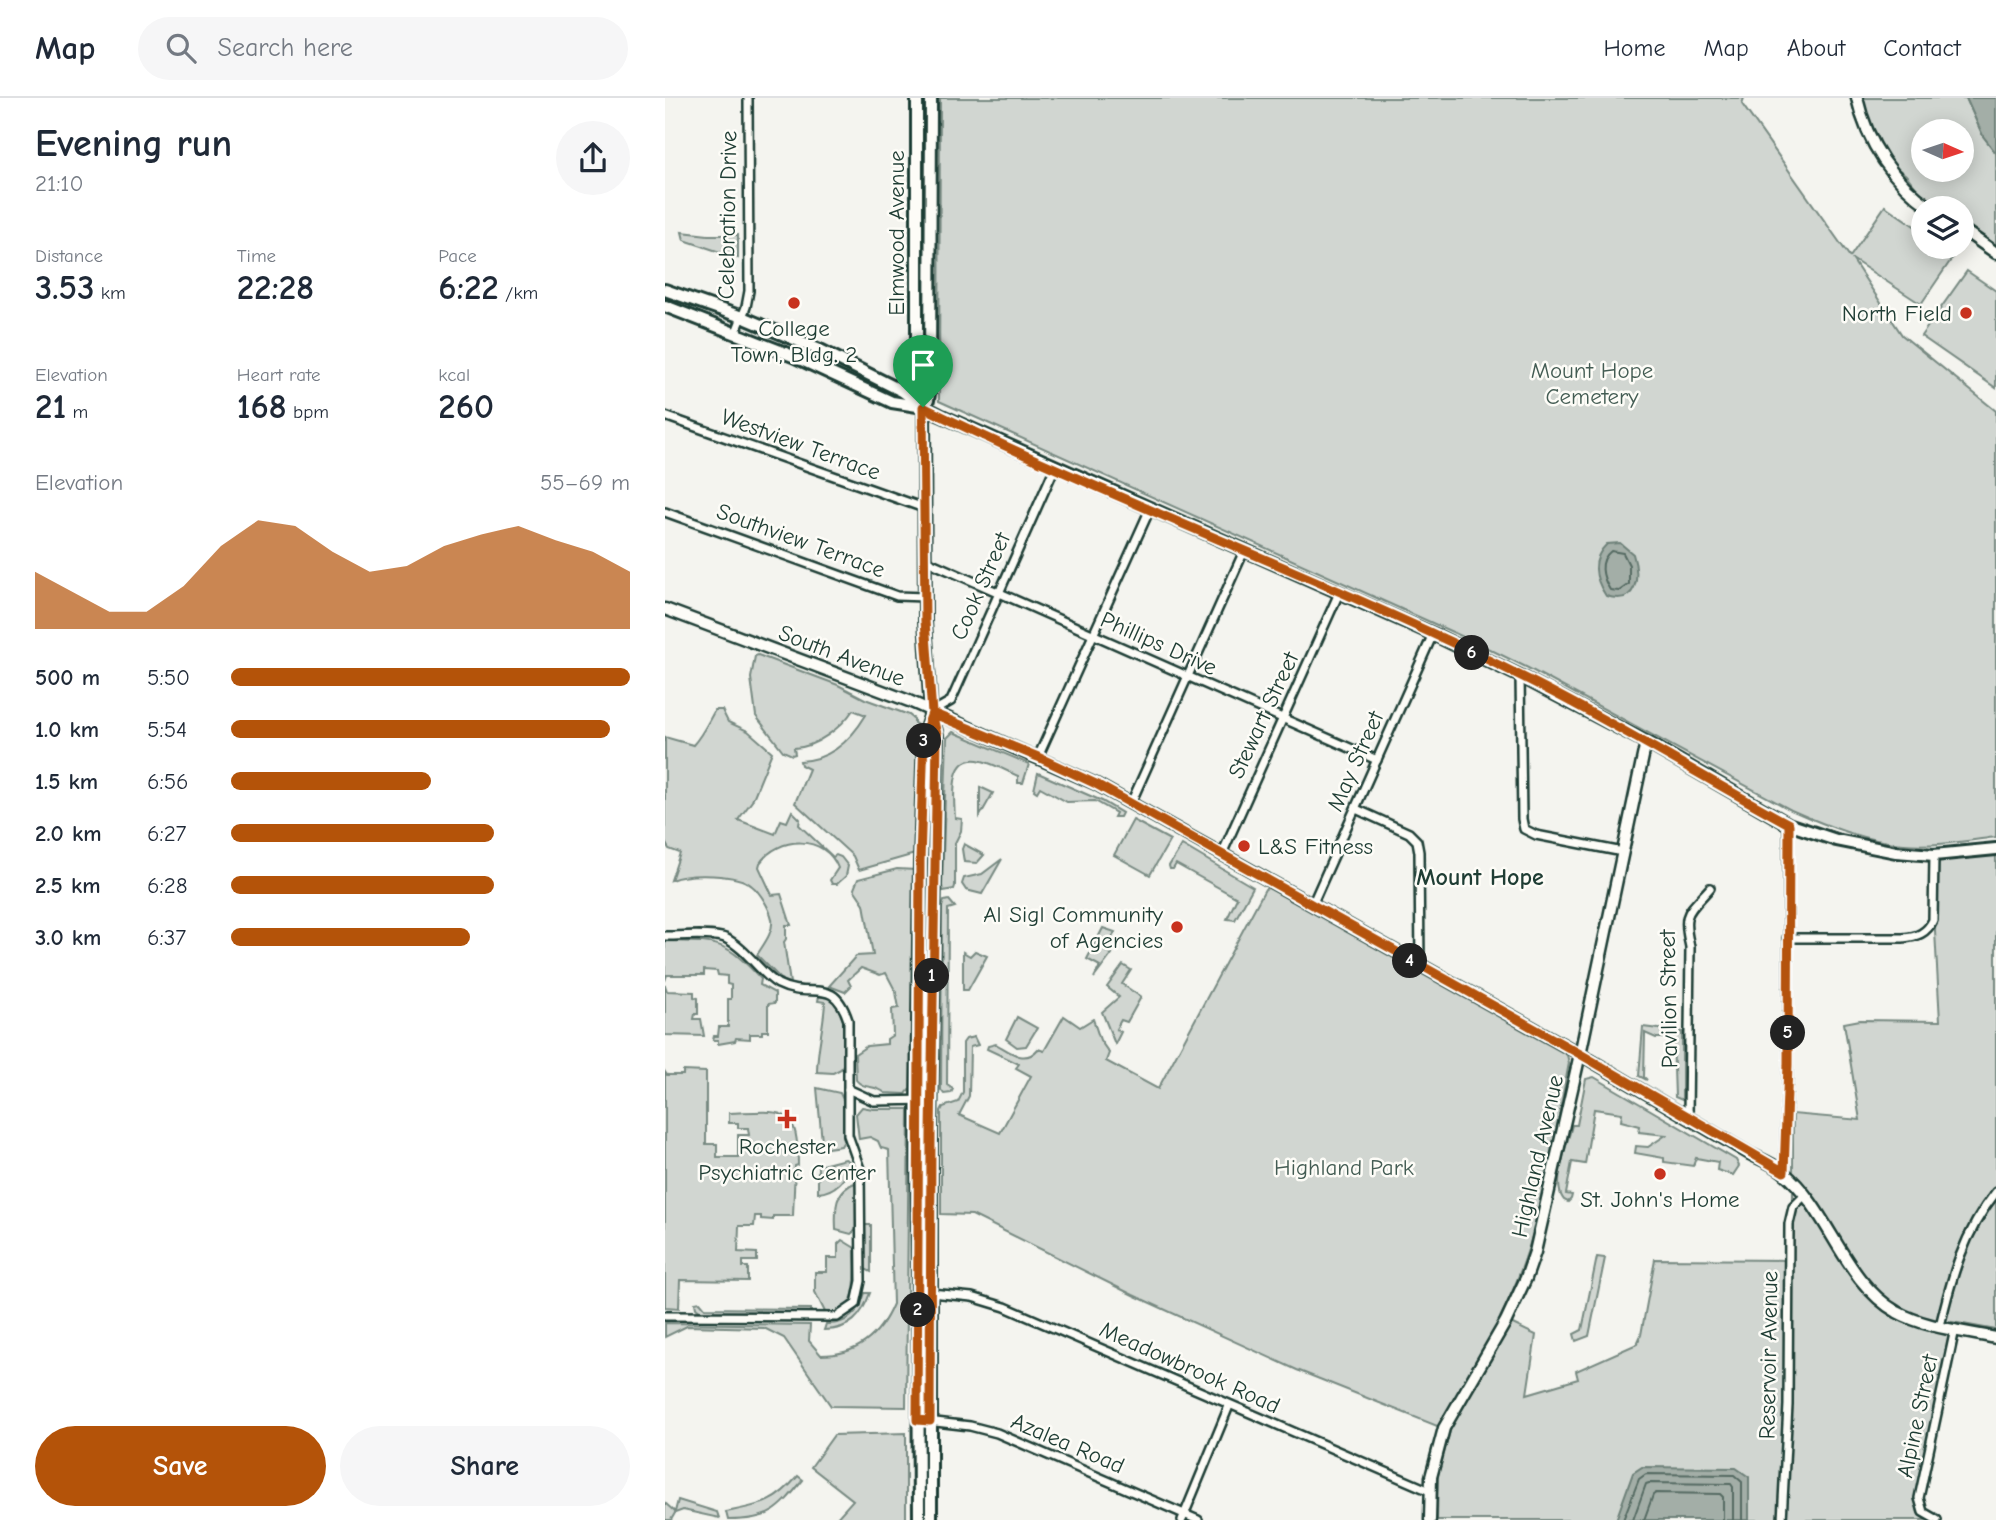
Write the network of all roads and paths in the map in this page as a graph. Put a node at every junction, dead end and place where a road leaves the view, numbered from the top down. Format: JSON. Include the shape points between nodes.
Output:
{"nodes":[{"id":1,"x":748,"y":98,"type":"edge"},
{"id":2,"x":917,"y":98,"type":"edge"},
{"id":3,"x":931,"y":98,"type":"edge"},
{"id":4,"x":1857,"y":98,"type":"edge"},
{"id":5,"x":1916,"y":196,"type":"edge"},
{"id":6,"x":1974,"y":237,"type":"edge"},
{"id":7,"x":1996,"y":253,"type":"edge"},
{"id":8,"x":665,"y":289,"type":"edge"},
{"id":9,"x":665,"y":306,"type":"edge"},
{"id":10,"x":742,"y":317,"type":"junction"},
{"id":11,"x":736,"y":332,"type":"junction"},
{"id":12,"x":923,"y":407,"type":"junction"},
{"id":13,"x":665,"y":416,"type":"edge"},
{"id":14,"x":1055,"y":467,"type":"junction"},
{"id":15,"x":924,"y":508,"type":"junction"},
{"id":16,"x":1150,"y":509,"type":"junction"},
{"id":17,"x":665,"y":512,"type":"edge"},
{"id":18,"x":1244,"y":551,"type":"junction"},
{"id":19,"x":925,"y":560,"type":"junction"},
{"id":20,"x":998,"y":592,"type":"junction"},
{"id":21,"x":1339,"y":593,"type":"junction"},
{"id":22,"x":925,"y":597,"type":"junction"},
{"id":23,"x":665,"y":609,"type":"edge"},
{"id":24,"x":1433,"y":634,"type":"junction"},
{"id":25,"x":1093,"y":635,"type":"junction"},
{"id":26,"x":1520,"y":676,"type":"junction"},
{"id":27,"x":1187,"y":677,"type":"junction"},
{"id":28,"x":932,"y":713,"type":"junction"},
{"id":29,"x":1283,"y":719,"type":"junction"},
{"id":30,"x":1646,"y":742,"type":"junction"},
{"id":31,"x":1038,"y":757,"type":"junction"},
{"id":32,"x":1377,"y":760,"type":"junction"},
{"id":33,"x":1131,"y":803,"type":"junction"},
{"id":34,"x":1356,"y":808,"type":"junction"},
{"id":35,"x":1789,"y":824,"type":"junction"},
{"id":36,"x":1996,"y":849,"type":"edge"},
{"id":37,"x":1623,"y":852,"type":"junction"},
{"id":38,"x":1222,"y":854,"type":"junction"},
{"id":39,"x":1934,"y":855,"type":"junction"},
{"id":40,"x":1710,"y":888,"type":"dead end"},
{"id":41,"x":1312,"y":905,"type":"junction"},
{"id":42,"x":665,"y":936,"type":"edge"},
{"id":43,"x":1787,"y":938,"type":"junction"},
{"id":44,"x":1420,"y":966,"type":"junction"},
{"id":45,"x":1580,"y":1054,"type":"junction"},
{"id":46,"x":848,"y":1089,"type":"junction"},
{"id":47,"x":931,"y":1100,"type":"junction"},
{"id":48,"x":917,"y":1101,"type":"junction"},
{"id":49,"x":1688,"y":1117,"type":"junction"},
{"id":50,"x":1784,"y":1172,"type":"junction"},
{"id":51,"x":1996,"y":1192,"type":"edge"},
{"id":52,"x":1804,"y":1196,"type":"junction"},
{"id":53,"x":931,"y":1293,"type":"junction"},
{"id":54,"x":665,"y":1316,"type":"edge"},
{"id":55,"x":1940,"y":1326,"type":"junction"},
{"id":56,"x":1955,"y":1329,"type":"junction"},
{"id":57,"x":1996,"y":1338,"type":"edge"},
{"id":58,"x":1229,"y":1406,"type":"junction"},
{"id":59,"x":917,"y":1420,"type":"junction"},
{"id":60,"x":930,"y":1421,"type":"junction"},
{"id":61,"x":1430,"y":1491,"type":"junction"},
{"id":62,"x":1183,"y":1517,"type":"edge"},
{"id":63,"x":919,"y":1520,"type":"edge"},
{"id":64,"x":931,"y":1520,"type":"edge"},
{"id":65,"x":1198,"y":1520,"type":"edge"},
{"id":66,"x":1430,"y":1520,"type":"edge"},
{"id":67,"x":1782,"y":1520,"type":"edge"},
{"id":68,"x":1937,"y":1520,"type":"edge"}],
"edges":[{"from":1,"to":10,"type":"street","name":"Celebration Drive","via":[[750,283]]},
{"from":2,"to":12,"type":"main road","name":"Elmwood Avenue","via":[[917,392]]},
{"from":3,"to":12,"type":"main road","name":"Elmwood Avenue","via":[[930,386]]},
{"from":4,"to":5,"type":"main road","via":[[1877,150]]},
{"from":6,"to":7,"type":"main road"},
{"from":8,"to":10,"type":"main road"},
{"from":9,"to":11,"type":"main road"},
{"from":10,"to":11,"type":"street","name":"Celebration Drive"},
{"from":10,"to":12,"type":"main road","via":[[902,391]]},
{"from":11,"to":12,"type":"main road","via":[[893,402]]},
{"from":12,"to":14,"type":"main road"},
{"from":12,"to":15,"type":"main road","name":"Elmwood Avenue"},
{"from":13,"to":15,"type":"street","name":"Westview Terrace"},
{"from":14,"to":16,"type":"main road"},
{"from":14,"to":20,"type":"street","name":"Cook Street"},
{"from":15,"to":19,"type":"main road","name":"Elmwood Avenue"},
{"from":16,"to":18,"type":"main road"},
{"from":16,"to":25,"type":"street"},
{"from":17,"to":22,"type":"street","name":"Southview Terrace","via":[[897,596]]},
{"from":18,"to":21,"type":"main road"},
{"from":18,"to":27,"type":"street"},
{"from":19,"to":20,"type":"street","name":"Phillips Drive"},
{"from":19,"to":22,"type":"main road","name":"Elmwood Avenue"},
{"from":20,"to":25,"type":"street","name":"Phillips Drive"},
{"from":20,"to":28,"type":"street","name":"Cook Street","via":[[951,701]]},
{"from":21,"to":24,"type":"main road"},
{"from":21,"to":29,"type":"street","name":"Stewart Street"},
{"from":22,"to":28,"type":"main road","name":"Elmwood Avenue"},
{"from":23,"to":28,"type":"main road","name":"South Avenue","via":[[870,685]]},
{"from":24,"to":26,"type":"main road"},
{"from":24,"to":32,"type":"street","name":"May Street"},
{"from":25,"to":27,"type":"street","name":"Phillips Drive"},
{"from":25,"to":31,"type":"street"},
{"from":26,"to":30,"type":"main road"},
{"from":26,"to":37,"type":"street","via":[[1524,829]]},
{"from":27,"to":29,"type":"street","name":"Phillips Drive"},
{"from":27,"to":33,"type":"street"},
{"from":28,"to":31,"type":"main road","name":"South Avenue"},
{"from":28,"to":47,"type":"main road","name":"Elmwood Avenue","via":[[937,734]]},
{"from":28,"to":48,"type":"main road","name":"Elmwood Avenue","via":[[924,735]]},
{"from":29,"to":32,"type":"street","name":"Phillips Drive"},
{"from":29,"to":38,"type":"street","name":"Stewart Street"},
{"from":30,"to":35,"type":"main road"},
{"from":30,"to":37,"type":"main road","name":"Highland Avenue"},
{"from":31,"to":33,"type":"main road","name":"South Avenue"},
{"from":32,"to":34,"type":"street","name":"May Street"},
{"from":33,"to":38,"type":"main road","name":"South Avenue"},
{"from":34,"to":41,"type":"street","name":"May Street"},
{"from":34,"to":44,"type":"street","via":[[1417,841]]},
{"from":35,"to":39,"type":"main road","via":[[1876,849]]},
{"from":35,"to":43,"type":"street"},
{"from":36,"to":39,"type":"main road"},
{"from":37,"to":45,"type":"main road","name":"Highland Avenue"},
{"from":38,"to":41,"type":"main road","name":"South Avenue"},
{"from":39,"to":43,"type":"street","via":[[1933,920],[1919,935]]},
{"from":40,"to":49,"type":"street","name":"Pavilion Street","via":[[1688,915],[1684,928],[1690,947]]},
{"from":41,"to":44,"type":"main road","name":"South Avenue"},
{"from":42,"to":46,"type":"street","via":[[723,937],[778,984],[837,996],[848,1020]]},
{"from":43,"to":50,"type":"street"},
{"from":44,"to":45,"type":"main road","name":"South Avenue"},
{"from":45,"to":49,"type":"main road","name":"South Avenue"},
{"from":45,"to":61,"type":"main road","name":"Highland Avenue","via":[[1531,1265],[1506,1321],[1444,1428]]},
{"from":46,"to":48,"type":"street","via":[[874,1101]]},
{"from":46,"to":54,"type":"street","via":[[848,1135],[860,1169],[861,1281],[856,1304],[837,1317]]},
{"from":47,"to":48,"type":"street"},
{"from":47,"to":53,"type":"main road","name":"Elmwood Avenue"},
{"from":48,"to":59,"type":"main road","name":"Elmwood Avenue"},
{"from":49,"to":50,"type":"main road","name":"South Avenue"},
{"from":50,"to":52,"type":"main road","name":"South Avenue"},
{"from":51,"to":55,"type":"street","via":[[1957,1261]]},
{"from":52,"to":55,"type":"main road","name":"South Avenue","via":[[1868,1289],[1898,1312]]},
{"from":52,"to":67,"type":"street","name":"Reservoir Avenue","via":[[1793,1207],[1789,1224]]},
{"from":53,"to":58,"type":"street","name":"Meadowbrook Road","via":[[972,1297],[1005,1307]]},
{"from":53,"to":60,"type":"main road","name":"Elmwood Avenue"},
{"from":55,"to":56,"type":"main road","name":"South Avenue"},
{"from":56,"to":57,"type":"main road","name":"South Avenue"},
{"from":56,"to":68,"type":"street","name":"Alpine Street","via":[[1919,1498],[1925,1515]]},
{"from":58,"to":61,"type":"street","name":"Meadowbrook Road"},
{"from":58,"to":62,"type":"street"},
{"from":59,"to":60,"type":"street","name":"Azalea Road"},
{"from":59,"to":63,"type":"main road","name":"Elmwood Avenue"},
{"from":60,"to":62,"type":"street","name":"Azalea Road","via":[[997,1433]]},
{"from":60,"to":64,"type":"main road","name":"Elmwood Avenue"},
{"from":61,"to":66,"type":"main road","name":"Highland Avenue"},
{"from":62,"to":65,"type":"street","name":"Azalea Road"}]}
